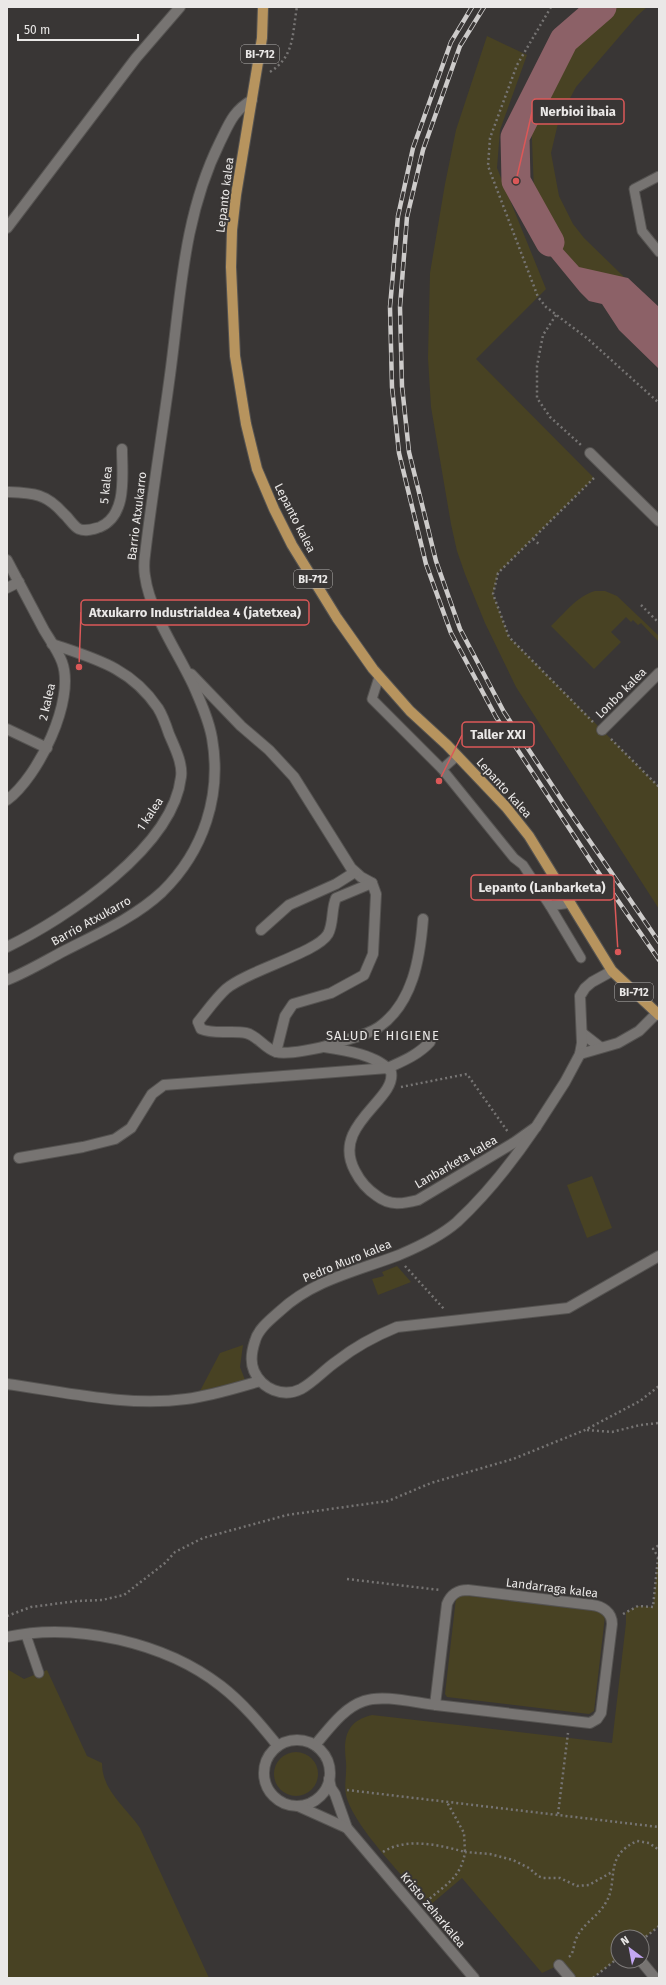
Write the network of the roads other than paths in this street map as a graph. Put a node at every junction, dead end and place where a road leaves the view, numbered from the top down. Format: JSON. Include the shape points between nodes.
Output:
{"nodes":[{"id":1,"x":180,"y":7,"type":"edge"},
{"id":2,"x":263,"y":7,"type":"edge"},
{"id":3,"x":252,"y":100,"type":"junction"},
{"id":4,"x":659,"y":176,"type":"edge"},
{"id":5,"x":7,"y":228,"type":"edge"},
{"id":6,"x":659,"y":252,"type":"edge"},
{"id":7,"x":122,"y":449,"type":"dead end"},
{"id":8,"x":590,"y":453,"type":"road end"},
{"id":9,"x":7,"y":492,"type":"edge"},
{"id":10,"x":659,"y":521,"type":"edge"},
{"id":11,"x":7,"y":560,"type":"edge"},
{"id":12,"x":19,"y":582,"type":"junction"},
{"id":13,"x":7,"y":588,"type":"edge"},
{"id":14,"x":52,"y":644,"type":"junction"},
{"id":15,"x":181,"y":664,"type":"junction"},
{"id":16,"x":659,"y":673,"type":"edge"},
{"id":17,"x":379,"y":676,"type":"junction"},
{"id":18,"x":7,"y":729,"type":"edge"},
{"id":19,"x":602,"y":730,"type":"road end"},
{"id":20,"x":47,"y":748,"type":"junction"},
{"id":21,"x":457,"y":756,"type":"junction"},
{"id":22,"x":442,"y":769,"type":"junction"},
{"id":23,"x":7,"y":800,"type":"edge"},
{"id":24,"x":355,"y":872,"type":"junction"},
{"id":25,"x":372,"y":882,"type":"junction"},
{"id":26,"x":571,"y":903,"type":"junction"},
{"id":27,"x":550,"y":906,"type":"junction"},
{"id":28,"x":423,"y":919,"type":"dead end"},
{"id":29,"x":261,"y":930,"type":"dead end"},
{"id":30,"x":7,"y":947,"type":"edge"},
{"id":31,"x":581,"y":958,"type":"dead end"},
{"id":32,"x":612,"y":971,"type":"junction"},
{"id":33,"x":7,"y":980,"type":"edge"},
{"id":34,"x":658,"y":1014,"type":"edge"},
{"id":35,"x":582,"y":1033,"type":"junction"},
{"id":36,"x":430,"y":1042,"type":"dead end"},
{"id":37,"x":324,"y":1047,"type":"junction"},
{"id":38,"x":600,"y":1047,"type":"junction"},
{"id":39,"x":276,"y":1052,"type":"junction"},
{"id":40,"x":580,"y":1054,"type":"junction"},
{"id":41,"x":388,"y":1068,"type":"junction"},
{"id":42,"x":536,"y":1127,"type":"junction"},
{"id":43,"x":19,"y":1158,"type":"dead end"},
{"id":44,"x":659,"y":1256,"type":"edge"},
{"id":45,"x":260,"y":1381,"type":"junction"},
{"id":46,"x":7,"y":1384,"type":"edge"},
{"id":47,"x":26,"y":1635,"type":"junction"},
{"id":48,"x":7,"y":1637,"type":"edge"},
{"id":49,"x":39,"y":1673,"type":"dead end"},
{"id":50,"x":435,"y":1705,"type":"junction"},
{"id":51,"x":315,"y":1745,"type":"junction"},
{"id":52,"x":278,"y":1746,"type":"junction"},
{"id":53,"x":330,"y":1784,"type":"junction"},
{"id":54,"x":298,"y":1806,"type":"junction"},
{"id":55,"x":347,"y":1828,"type":"junction"},
{"id":56,"x":559,"y":1965,"type":"road end"},
{"id":57,"x":648,"y":1969,"type":"edge"},
{"id":58,"x":474,"y":1978,"type":"edge"},
{"id":59,"x":570,"y":1978,"type":"edge"},
{"id":60,"x":655,"y":1978,"type":"edge"}],
"edges":[{"from":1,"to":5,"type":"street","via":[[136,58]]},
{"from":2,"to":3,"type":"main road","name":"Lepanto kalea","number":"BI-712","via":[[262,38]]},
{"from":3,"to":15,"type":"street","name":"Barrio Atxukarro","via":[[234,114],[209,164],[195,208],[186,248],[144,555],[144,576],[149,593]]},
{"from":3,"to":17,"type":"main road","name":"Lepanto kalea","number":"BI-712","via":[[236,195],[232,245],[235,356],[246,424],[258,469],[292,545],[337,618]]},
{"from":4,"to":6,"type":"lane","via":[[634,189],[642,231]]},
{"from":7,"to":9,"type":"street","name":"5 kalea","via":[[122,481],[118,507],[113,518],[96,528],[85,531],[77,528],[54,502],[40,494]]},
{"from":8,"to":10,"type":"street"},
{"from":11,"to":12,"type":"street","name":"2 kalea"},
{"from":12,"to":13,"type":"street"},
{"from":12,"to":14,"type":"street","name":"2 kalea"},
{"from":14,"to":20,"type":"street","name":"2 kalea","via":[[62,662],[65,683],[58,717]]},
{"from":14,"to":30,"type":"street","name":"1 kalea","via":[[110,664],[138,682],[159,709],[177,752],[182,776],[173,808],[156,833],[120,871],[98,892],[37,932]]},
{"from":15,"to":24,"type":"street","via":[[294,777]]},
{"from":15,"to":33,"type":"street","name":"Barrio Atxukarro","via":[[206,715],[215,758],[211,809],[193,853],[161,892],[142,907],[93,937]]},
{"from":16,"to":19,"type":"street","name":"Lonbo kalea"},
{"from":17,"to":21,"type":"main road","name":"Lepanto kalea","number":"BI-712","via":[[410,711]]},
{"from":17,"to":22,"type":"lane","via":[[372,699]]},
{"from":18,"to":20,"type":"street"},
{"from":20,"to":23,"type":"street","name":"2 kalea","via":[[32,774]]},
{"from":21,"to":22,"type":"lane"},
{"from":21,"to":26,"type":"main road","name":"Lepanto kalea","number":"BI-712","via":[[506,807],[529,836]]},
{"from":22,"to":27,"type":"lane","via":[[514,858],[523,865]]},
{"from":24,"to":25,"type":"street"},
{"from":24,"to":29,"type":"street","via":[[336,884],[289,905]]},
{"from":25,"to":39,"type":"street","via":[[376,894],[373,954],[364,975],[331,993],[293,1004],[285,1016]]},
{"from":25,"to":39,"type":"street","via":[[336,898],[332,907],[329,933],[322,941],[259,969],[227,988],[198,1022],[201,1030],[208,1032],[247,1033]]},
{"from":26,"to":27,"type":"lane"},
{"from":26,"to":32,"type":"main road","name":"Lepanto kalea","number":"BI-712"},
{"from":27,"to":31,"type":"lane"},
{"from":28,"to":37,"type":"street","via":[[413,978],[403,1000],[390,1018],[378,1028]]},
{"from":32,"to":34,"type":"main road","name":"Lepanto kalea","number":"BI-712"},
{"from":32,"to":35,"type":"street","name":"Lanbarketa kalea","via":[[592,982],[580,996]]},
{"from":34,"to":38,"type":"street","via":[[639,1031],[618,1043]]},
{"from":35,"to":38,"type":"street"},
{"from":35,"to":40,"type":"street","name":"Lanbarketa kalea"},
{"from":36,"to":41,"type":"street","via":[[410,1058]]},
{"from":37,"to":39,"type":"street"},
{"from":37,"to":41,"type":"street","via":[[349,1050]]},
{"from":38,"to":40,"type":"street"},
{"from":40,"to":42,"type":"street","name":"Lanbarketa kalea"},
{"from":41,"to":42,"type":"street","name":"Lanbarketa kalea","via":[[392,1078],[391,1084],[363,1118],[350,1140],[350,1162],[369,1191],[382,1200],[402,1204],[418,1200]]},
{"from":41,"to":43,"type":"street","via":[[164,1085],[152,1094],[131,1128],[115,1139]]},
{"from":42,"to":45,"type":"street","name":"Pedro Muro kalea","via":[[512,1162],[456,1223],[430,1240],[399,1254],[322,1282],[298,1295],[280,1311],[263,1327],[255,1339],[253,1370]]},
{"from":44,"to":45,"type":"street","via":[[568,1308],[397,1327],[372,1337],[337,1360],[301,1389],[283,1393],[272,1390]]},
{"from":45,"to":46,"type":"street","via":[[187,1399],[154,1402]]},
{"from":47,"to":48,"type":"street"},
{"from":47,"to":49,"type":"lane"},
{"from":47,"to":52,"type":"street","via":[[59,1633],[103,1636],[152,1649],[192,1667],[221,1686],[255,1718]]},
{"from":50,"to":50,"type":"street","name":"Landarraga kalea","via":[[447,1607],[451,1597],[461,1590],[592,1605],[604,1609],[612,1620],[601,1713],[590,1723]]},
{"from":50,"to":51,"type":"street","via":[[377,1699],[363,1701],[343,1714]]},
{"from":51,"to":52,"type":"street","via":[[297,1740],[284,1742]]},
{"from":51,"to":53,"type":"street","via":[[328,1760]]},
{"from":52,"to":54,"type":"street","via":[[266,1761],[265,1781],[275,1797],[286,1804]]},
{"from":53,"to":54,"type":"street","via":[[319,1798]]},
{"from":53,"to":55,"type":"street"},
{"from":54,"to":55,"type":"street"},
{"from":55,"to":58,"type":"street","name":"Kristo zeharkalea"},
{"from":56,"to":59,"type":"street"},
{"from":57,"to":60,"type":"street"}]}
